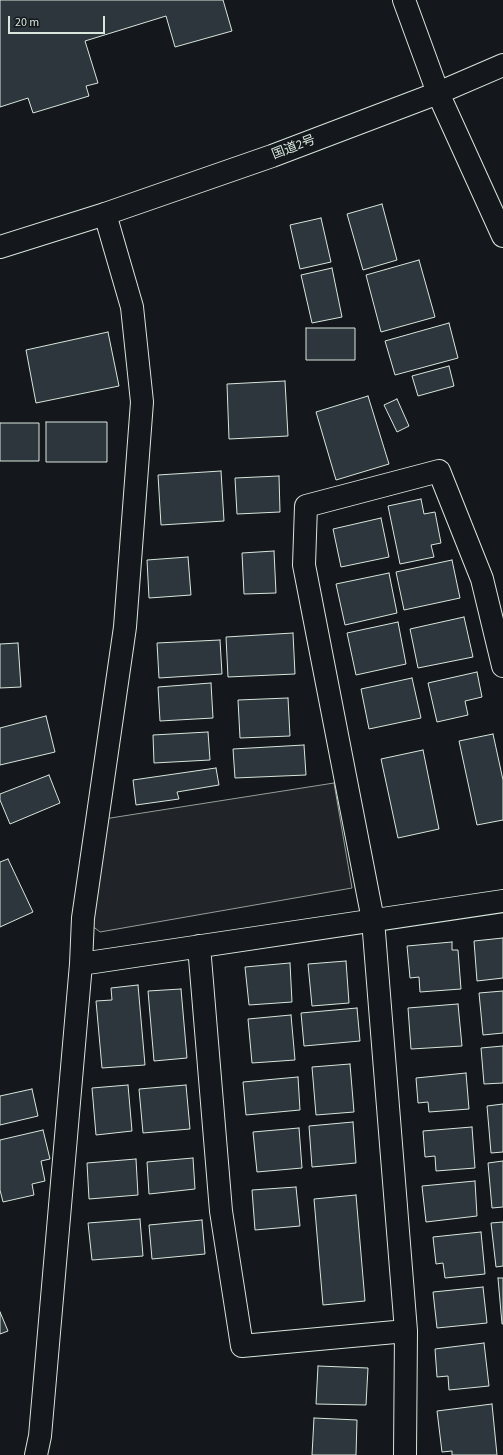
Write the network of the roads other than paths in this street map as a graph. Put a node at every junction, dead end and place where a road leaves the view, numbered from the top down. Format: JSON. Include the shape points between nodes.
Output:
{"nodes":[{"id":1,"x":404,"y":0,"type":"edge"},
{"id":2,"x":503,"y":65,"type":"edge"},
{"id":3,"x":438,"y":93,"type":"junction"},
{"id":4,"x":105,"y":214,"type":"junction"},
{"id":5,"x":503,"y":236,"type":"edge"},
{"id":6,"x":0,"y":247,"type":"edge"},
{"id":7,"x":503,"y":666,"type":"edge"},
{"id":8,"x":503,"y":901,"type":"edge"},
{"id":9,"x":373,"y":920,"type":"junction"},
{"id":10,"x":199,"y":946,"type":"junction"},
{"id":11,"x":81,"y":964,"type":"junction"},
{"id":12,"x":406,"y":1331,"type":"junction"},
{"id":13,"x":36,"y":1455,"type":"edge"},
{"id":14,"x":405,"y":1455,"type":"edge"}],
"edges":[{"from":1,"to":3,"type":"main road"},
{"from":2,"to":3,"type":"main road","name":"国道2号"},
{"from":3,"to":4,"type":"main road","name":"国道2号","via":[[272,156]]},
{"from":3,"to":5,"type":"main road"},
{"from":4,"to":6,"type":"main road","name":"国道2号"},
{"from":4,"to":11,"type":"main road","via":[[132,307],[142,402],[125,627],[83,918]]},
{"from":7,"to":9,"type":"main road","via":[[482,579],[439,471],[306,506],[304,565]]},
{"from":8,"to":9,"type":"main road"},
{"from":9,"to":10,"type":"main road"},
{"from":9,"to":12,"type":"main road"},
{"from":10,"to":11,"type":"main road"},
{"from":10,"to":12,"type":"main road","via":[[221,1211],[242,1346]]},
{"from":11,"to":13,"type":"main road","via":[[40,1436]]},
{"from":12,"to":14,"type":"main road"}]}
